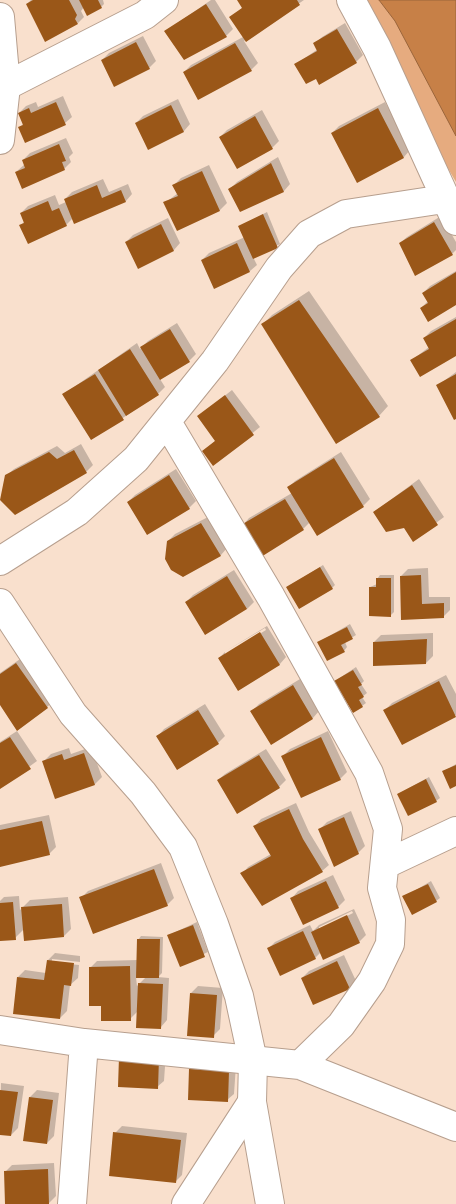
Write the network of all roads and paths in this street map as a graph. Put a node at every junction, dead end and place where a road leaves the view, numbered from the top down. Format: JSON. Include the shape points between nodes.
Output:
{"nodes":[{"id":1,"x":164,"y":0,"type":"edge"},
{"id":2,"x":351,"y":0,"type":"edge"},
{"id":3,"x":0,"y":17,"type":"edge"},
{"id":4,"x":6,"y":86,"type":"junction"},
{"id":5,"x":0,"y":140,"type":"edge"},
{"id":6,"x":450,"y":210,"type":"edge"},
{"id":7,"x":167,"y":422,"type":"junction"},
{"id":8,"x":0,"y":560,"type":"edge"},
{"id":9,"x":0,"y":603,"type":"edge"},
{"id":10,"x":456,"y":831,"type":"edge"},
{"id":11,"x":386,"y":864,"type":"junction"},
{"id":12,"x":0,"y":1030,"type":"edge"},
{"id":13,"x":84,"y":1043,"type":"junction"},
{"id":14,"x":253,"y":1061,"type":"junction"},
{"id":15,"x":300,"y":1065,"type":"junction"},
{"id":16,"x":252,"y":1102,"type":"junction"},
{"id":17,"x":456,"y":1126,"type":"edge"},
{"id":18,"x":72,"y":1204,"type":"edge"},
{"id":19,"x":186,"y":1204,"type":"edge"},
{"id":20,"x":270,"y":1204,"type":"edge"}],
"edges":[{"from":1,"to":4,"type":"street","via":[[146,15]]},
{"from":2,"to":6,"type":"street","via":[[377,48]]},
{"from":3,"to":4,"type":"street"},
{"from":4,"to":5,"type":"street"},
{"from":6,"to":7,"type":"street","via":[[346,214],[309,234],[279,268],[215,361]]},
{"from":7,"to":8,"type":"street","via":[[136,459],[77,512]]},
{"from":7,"to":11,"type":"street","via":[[271,597],[369,773],[388,830]]},
{"from":9,"to":14,"type":"street","via":[[73,714],[143,793],[183,847],[239,996]]},
{"from":10,"to":11,"type":"street"},
{"from":11,"to":15,"type":"street","via":[[382,888],[391,920],[390,944],[372,981],[341,1026]]},
{"from":12,"to":13,"type":"street"},
{"from":13,"to":14,"type":"street"},
{"from":13,"to":18,"type":"street"},
{"from":14,"to":15,"type":"street"},
{"from":14,"to":16,"type":"street"},
{"from":15,"to":17,"type":"street"},
{"from":16,"to":19,"type":"street"},
{"from":16,"to":20,"type":"street"}]}
